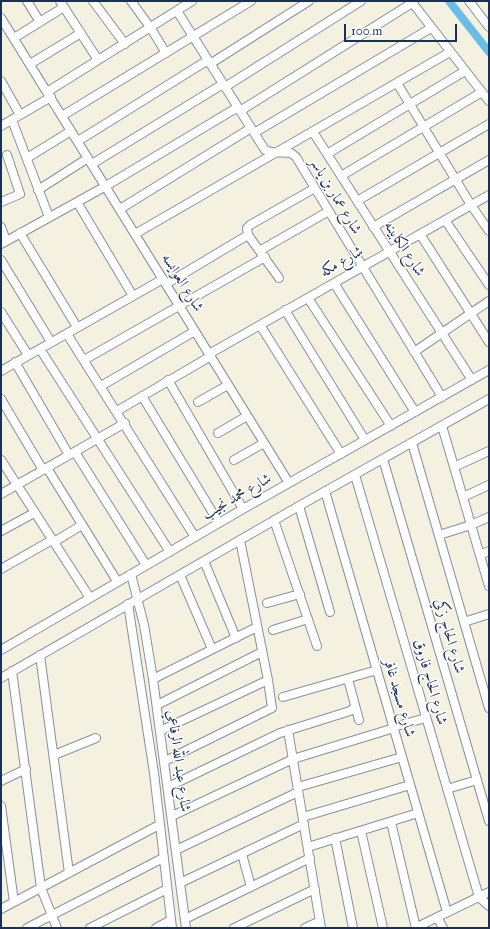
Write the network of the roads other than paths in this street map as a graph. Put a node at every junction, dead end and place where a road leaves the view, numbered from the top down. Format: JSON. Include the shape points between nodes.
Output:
{"nodes":[{"id":1,"x":27,"y":1,"type":"edge"},
{"id":2,"x":93,"y":1,"type":"edge"},
{"id":3,"x":131,"y":1,"type":"edge"},
{"id":4,"x":192,"y":1,"type":"edge"},
{"id":5,"x":251,"y":1,"type":"edge"},
{"id":6,"x":309,"y":1,"type":"edge"},
{"id":7,"x":361,"y":1,"type":"edge"},
{"id":8,"x":469,"y":1,"type":"edge"},
{"id":9,"x":411,"y":2,"type":"edge"},
{"id":10,"x":62,"y":4,"type":"edge"},
{"id":11,"x":177,"y":11,"type":"junction"},
{"id":12,"x":1,"y":18,"type":"edge"},
{"id":13,"x":40,"y":22,"type":"junction"},
{"id":14,"x":488,"y":24,"type":"edge"},
{"id":15,"x":150,"y":27,"type":"junction"},
{"id":16,"x":431,"y":28,"type":"junction"},
{"id":17,"x":81,"y":33,"type":"junction"},
{"id":18,"x":193,"y":37,"type":"junction"},
{"id":19,"x":14,"y":38,"type":"junction"},
{"id":20,"x":125,"y":44,"type":"junction"},
{"id":21,"x":450,"y":52,"type":"junction"},
{"id":22,"x":166,"y":53,"type":"junction"},
{"id":23,"x":98,"y":60,"type":"junction"},
{"id":24,"x":209,"y":62,"type":"junction"},
{"id":25,"x":30,"y":64,"type":"junction"},
{"id":26,"x":465,"y":71,"type":"junction"},
{"id":27,"x":1,"y":81,"type":"edge"},
{"id":28,"x":397,"y":82,"type":"junction"},
{"id":29,"x":224,"y":85,"type":"junction"},
{"id":30,"x":482,"y":92,"type":"junction"},
{"id":31,"x":49,"y":95,"type":"junction"},
{"id":32,"x":489,"y":101,"type":"edge"},
{"id":33,"x":411,"y":104,"type":"junction"},
{"id":34,"x":239,"y":109,"type":"junction"},
{"id":35,"x":20,"y":115,"type":"junction"},
{"id":36,"x":62,"y":116,"type":"junction"},
{"id":37,"x":12,"y":120,"type":"junction"},
{"id":38,"x":489,"y":124,"type":"edge"},
{"id":39,"x":1,"y":126,"type":"edge"},
{"id":40,"x":425,"y":127,"type":"junction"},
{"id":41,"x":72,"y":131,"type":"junction"},
{"id":42,"x":253,"y":131,"type":"junction"},
{"id":43,"x":313,"y":132,"type":"junction"},
{"id":44,"x":78,"y":141,"type":"junction"},
{"id":45,"x":280,"y":152,"type":"junction"},
{"id":46,"x":440,"y":153,"type":"junction"},
{"id":47,"x":327,"y":154,"type":"junction"},
{"id":48,"x":7,"y":155,"type":"dead end"},
{"id":49,"x":27,"y":158,"type":"junction"},
{"id":50,"x":489,"y":160,"type":"edge"},
{"id":51,"x":90,"y":161,"type":"junction"},
{"id":52,"x":341,"y":176,"type":"junction"},
{"id":53,"x":456,"y":180,"type":"junction"},
{"id":54,"x":106,"y":186,"type":"junction"},
{"id":55,"x":315,"y":188,"type":"junction"},
{"id":56,"x":38,"y":190,"type":"junction"},
{"id":57,"x":489,"y":195,"type":"edge"},
{"id":58,"x":357,"y":201,"type":"junction"},
{"id":59,"x":1,"y":202,"type":"edge"},
{"id":60,"x":77,"y":202,"type":"junction"},
{"id":61,"x":471,"y":205,"type":"junction"},
{"id":62,"x":120,"y":209,"type":"junction"},
{"id":63,"x":329,"y":211,"type":"junction"},
{"id":64,"x":49,"y":217,"type":"junction"},
{"id":65,"x":445,"y":220,"type":"junction"},
{"id":66,"x":1,"y":227,"type":"edge"},
{"id":67,"x":374,"y":227,"type":"junction"},
{"id":68,"x":489,"y":231,"type":"edge"},
{"id":69,"x":20,"y":233,"type":"junction"},
{"id":70,"x":135,"y":234,"type":"junction"},
{"id":71,"x":420,"y":234,"type":"junction"},
{"id":72,"x":248,"y":235,"type":"junction"},
{"id":73,"x":4,"y":242,"type":"edge"},
{"id":74,"x":390,"y":251,"type":"junction"},
{"id":75,"x":263,"y":254,"type":"junction"},
{"id":76,"x":1,"y":260,"type":"edge"},
{"id":77,"x":361,"y":267,"type":"junction"},
{"id":78,"x":279,"y":278,"type":"dead end"},
{"id":79,"x":164,"y":282,"type":"junction"},
{"id":80,"x":334,"y":283,"type":"junction"},
{"id":81,"x":489,"y":284,"type":"edge"},
{"id":82,"x":133,"y":296,"type":"junction"},
{"id":83,"x":308,"y":298,"type":"junction"},
{"id":84,"x":489,"y":301,"type":"edge"},
{"id":85,"x":179,"y":306,"type":"junction"},
{"id":86,"x":285,"y":310,"type":"junction"},
{"id":87,"x":1,"y":312,"type":"edge"},
{"id":88,"x":471,"y":314,"type":"junction"},
{"id":89,"x":260,"y":325,"type":"junction"},
{"id":90,"x":77,"y":328,"type":"junction"},
{"id":91,"x":195,"y":331,"type":"junction"},
{"id":92,"x":442,"y":333,"type":"junction"},
{"id":93,"x":67,"y":334,"type":"junction"},
{"id":94,"x":51,"y":342,"type":"junction"},
{"id":95,"x":489,"y":342,"type":"edge"},
{"id":96,"x":40,"y":348,"type":"junction"},
{"id":97,"x":414,"y":352,"type":"junction"},
{"id":98,"x":28,"y":355,"type":"junction"},
{"id":99,"x":210,"y":355,"type":"junction"},
{"id":100,"x":84,"y":360,"type":"junction"},
{"id":101,"x":15,"y":362,"type":"junction"},
{"id":102,"x":1,"y":370,"type":"edge"},
{"id":103,"x":489,"y":370,"type":"edge"},
{"id":104,"x":168,"y":380,"type":"junction"},
{"id":105,"x":472,"y":380,"type":"junction"},
{"id":106,"x":228,"y":385,"type":"junction"},
{"id":107,"x":101,"y":386,"type":"junction"},
{"id":108,"x":142,"y":396,"type":"junction"},
{"id":109,"x":442,"y":397,"type":"junction"},
{"id":110,"x":1,"y":399,"type":"edge"},
{"id":111,"x":489,"y":399,"type":"edge"},
{"id":112,"x":198,"y":402,"type":"dead end"},
{"id":113,"x":116,"y":411,"type":"junction"},
{"id":114,"x":415,"y":412,"type":"junction"},
{"id":115,"x":247,"y":416,"type":"junction"},
{"id":116,"x":125,"y":423,"type":"junction"},
{"id":117,"x":391,"y":426,"type":"junction"},
{"id":118,"x":442,"y":426,"type":"junction"},
{"id":119,"x":218,"y":433,"type":"dead end"},
{"id":120,"x":98,"y":438,"type":"junction"},
{"id":121,"x":365,"y":440,"type":"junction"},
{"id":122,"x":412,"y":442,"type":"junction"},
{"id":123,"x":264,"y":443,"type":"junction"},
{"id":124,"x":489,"y":452,"type":"edge"},
{"id":125,"x":72,"y":453,"type":"junction"},
{"id":126,"x":341,"y":454,"type":"junction"},
{"id":127,"x":383,"y":459,"type":"junction"},
{"id":128,"x":1,"y":460,"type":"edge"},
{"id":129,"x":234,"y":460,"type":"dead end"},
{"id":130,"x":454,"y":467,"type":"junction"},
{"id":131,"x":45,"y":469,"type":"junction"},
{"id":132,"x":355,"y":475,"type":"junction"},
{"id":133,"x":289,"y":483,"type":"junction"},
{"id":134,"x":16,"y":485,"type":"junction"},
{"id":135,"x":489,"y":485,"type":"edge"},
{"id":136,"x":325,"y":491,"type":"junction"},
{"id":137,"x":1,"y":494,"type":"edge"},
{"id":138,"x":463,"y":497,"type":"junction"},
{"id":139,"x":299,"y":506,"type":"junction"},
{"id":140,"x":243,"y":509,"type":"junction"},
{"id":141,"x":34,"y":513,"type":"junction"},
{"id":142,"x":489,"y":517,"type":"edge"},
{"id":143,"x":274,"y":520,"type":"junction"},
{"id":144,"x":219,"y":523,"type":"junction"},
{"id":145,"x":82,"y":525,"type":"junction"},
{"id":146,"x":471,"y":525,"type":"junction"},
{"id":147,"x":1,"y":531,"type":"edge"},
{"id":148,"x":438,"y":535,"type":"junction"},
{"id":149,"x":195,"y":537,"type":"junction"},
{"id":150,"x":240,"y":540,"type":"junction"},
{"id":151,"x":53,"y":541,"type":"junction"},
{"id":152,"x":489,"y":551,"type":"edge"},
{"id":153,"x":170,"y":552,"type":"junction"},
{"id":154,"x":480,"y":555,"type":"junction"},
{"id":155,"x":204,"y":561,"type":"junction"},
{"id":156,"x":146,"y":565,"type":"junction"},
{"id":157,"x":1,"y":569,"type":"edge"},
{"id":158,"x":130,"y":574,"type":"junction"},
{"id":159,"x":180,"y":574,"type":"junction"},
{"id":160,"x":117,"y":582,"type":"junction"},
{"id":161,"x":489,"y":584,"type":"edge"},
{"id":162,"x":300,"y":594,"type":"junction"},
{"id":163,"x":90,"y":598,"type":"junction"},
{"id":164,"x":138,"y":598,"type":"junction"},
{"id":165,"x":267,"y":603,"type":"dead end"},
{"id":166,"x":128,"y":604,"type":"junction"},
{"id":167,"x":330,"y":612,"type":"dead end"},
{"id":168,"x":489,"y":614,"type":"edge"},
{"id":169,"x":308,"y":619,"type":"junction"},
{"id":170,"x":464,"y":622,"type":"junction"},
{"id":171,"x":257,"y":627,"type":"junction"},
{"id":172,"x":273,"y":630,"type":"dead end"},
{"id":173,"x":236,"y":638,"type":"junction"},
{"id":174,"x":318,"y":646,"type":"dead end"},
{"id":175,"x":212,"y":649,"type":"junction"},
{"id":176,"x":1,"y":650,"type":"edge"},
{"id":177,"x":262,"y":652,"type":"junction"},
{"id":178,"x":40,"y":655,"type":"junction"},
{"id":179,"x":377,"y":670,"type":"junction"},
{"id":180,"x":5,"y":673,"type":"edge"},
{"id":181,"x":153,"y":678,"type":"junction"},
{"id":182,"x":348,"y":678,"type":"junction"},
{"id":183,"x":268,"y":680,"type":"junction"},
{"id":184,"x":283,"y":697,"type":"dead end"},
{"id":185,"x":157,"y":705,"type":"junction"},
{"id":186,"x":355,"y":707,"type":"junction"},
{"id":187,"x":489,"y":708,"type":"edge"},
{"id":188,"x":426,"y":718,"type":"junction"},
{"id":189,"x":359,"y":720,"type":"dead end"},
{"id":190,"x":393,"y":728,"type":"junction"},
{"id":191,"x":288,"y":730,"type":"junction"},
{"id":192,"x":160,"y":731,"type":"junction"},
{"id":193,"x":96,"y":738,"type":"dead end"},
{"id":194,"x":54,"y":755,"type":"junction"},
{"id":195,"x":402,"y":758,"type":"junction"},
{"id":196,"x":293,"y":759,"type":"junction"},
{"id":197,"x":165,"y":761,"type":"junction"},
{"id":198,"x":26,"y":769,"type":"junction"},
{"id":199,"x":477,"y":780,"type":"junction"},
{"id":200,"x":1,"y":781,"type":"edge"},
{"id":201,"x":410,"y":785,"type":"junction"},
{"id":202,"x":168,"y":787,"type":"junction"},
{"id":203,"x":447,"y":789,"type":"junction"},
{"id":204,"x":298,"y":790,"type":"junction"},
{"id":205,"x":1,"y":806,"type":"edge"},
{"id":206,"x":418,"y":813,"type":"junction"},
{"id":207,"x":172,"y":816,"type":"junction"},
{"id":208,"x":303,"y":821,"type":"junction"},
{"id":209,"x":489,"y":821,"type":"edge"},
{"id":210,"x":390,"y":822,"type":"junction"},
{"id":211,"x":159,"y":825,"type":"junction"},
{"id":212,"x":361,"y":831,"type":"junction"},
{"id":213,"x":335,"y":838,"type":"junction"},
{"id":214,"x":308,"y":847,"type":"junction"},
{"id":215,"x":176,"y":850,"type":"junction"},
{"id":216,"x":242,"y":854,"type":"junction"},
{"id":217,"x":163,"y":858,"type":"junction"},
{"id":218,"x":310,"y":858,"type":"junction"},
{"id":219,"x":69,"y":873,"type":"junction"},
{"id":220,"x":180,"y":883,"type":"junction"},
{"id":221,"x":251,"y":887,"type":"junction"},
{"id":222,"x":41,"y":888,"type":"junction"},
{"id":223,"x":167,"y":889,"type":"junction"},
{"id":224,"x":315,"y":889,"type":"junction"},
{"id":225,"x":489,"y":892,"type":"edge"},
{"id":226,"x":479,"y":897,"type":"junction"},
{"id":227,"x":14,"y":902,"type":"junction"},
{"id":228,"x":489,"y":906,"type":"edge"},
{"id":229,"x":1,"y":910,"type":"edge"},
{"id":230,"x":447,"y":912,"type":"junction"},
{"id":231,"x":52,"y":916,"type":"junction"},
{"id":232,"x":437,"y":917,"type":"junction"},
{"id":233,"x":185,"y":919,"type":"junction"},
{"id":234,"x":172,"y":924,"type":"edge"},
{"id":235,"x":321,"y":924,"type":"edge"},
{"id":236,"x":27,"y":928,"type":"edge"},
{"id":237,"x":57,"y":928,"type":"edge"},
{"id":238,"x":90,"y":928,"type":"edge"},
{"id":239,"x":156,"y":928,"type":"edge"},
{"id":240,"x":186,"y":928,"type":"edge"},
{"id":241,"x":234,"y":928,"type":"edge"},
{"id":242,"x":305,"y":928,"type":"edge"},
{"id":243,"x":353,"y":928,"type":"edge"},
{"id":244,"x":382,"y":928,"type":"edge"},
{"id":245,"x":416,"y":928,"type":"edge"},
{"id":246,"x":443,"y":928,"type":"edge"}],
"edges":[{"from":1,"to":13,"type":"street"},
{"from":2,"to":20,"type":"street"},
{"from":3,"to":15,"type":"street"},
{"from":4,"to":11,"type":"street"},
{"from":5,"to":18,"type":"street"},
{"from":6,"to":24,"type":"street"},
{"from":7,"to":29,"type":"street"},
{"from":8,"to":14,"type":"street"},
{"from":9,"to":16,"type":"street"},
{"from":9,"to":34,"type":"street"},
{"from":10,"to":13,"type":"street"},
{"from":10,"to":17,"type":"street"},
{"from":11,"to":15,"type":"street"},
{"from":11,"to":18,"type":"street","name":"شارع عمار بن ياسر"},
{"from":12,"to":19,"type":"street","name":"شارع العوايسه"},
{"from":13,"to":19,"type":"street"},
{"from":15,"to":20,"type":"street"},
{"from":15,"to":22,"type":"street"},
{"from":16,"to":21,"type":"street"},
{"from":16,"to":42,"type":"street"},
{"from":17,"to":23,"type":"street"},
{"from":17,"to":25,"type":"street"},
{"from":18,"to":22,"type":"street"},
{"from":18,"to":24,"type":"street","name":"شارع عمار بن ياسر"},
{"from":19,"to":25,"type":"street","name":"شارع العوايسه"},
{"from":20,"to":23,"type":"street"},
{"from":21,"to":26,"type":"street"},
{"from":21,"to":28,"type":"street"},
{"from":22,"to":36,"type":"street"},
{"from":23,"to":31,"type":"street"},
{"from":24,"to":29,"type":"street","name":"شارع عمار بن ياسر"},
{"from":24,"to":44,"type":"street"},
{"from":25,"to":31,"type":"street","name":"شارع العوايسه"},
{"from":26,"to":30,"type":"street"},
{"from":26,"to":33,"type":"street"},
{"from":27,"to":35,"type":"street"},
{"from":28,"to":33,"type":"street"},
{"from":28,"to":43,"type":"street"},
{"from":29,"to":34,"type":"street","name":"شارع عمار بن ياسر"},
{"from":29,"to":51,"type":"street"},
{"from":30,"to":32,"type":"street"},
{"from":30,"to":40,"type":"street"},
{"from":31,"to":35,"type":"street"},
{"from":31,"to":36,"type":"street","name":"شارع العوايسه"},
{"from":33,"to":40,"type":"street"},
{"from":33,"to":47,"type":"street"},
{"from":34,"to":42,"type":"street","name":"شارع عمار بن ياسر"},
{"from":34,"to":54,"type":"street"},
{"from":35,"to":37,"type":"street"},
{"from":36,"to":41,"type":"street","name":"شارع العوايسه"},
{"from":37,"to":39,"type":"street"},
{"from":37,"to":49,"type":"street"},
{"from":38,"to":46,"type":"street"},
{"from":40,"to":46,"type":"street"},
{"from":40,"to":52,"type":"street"},
{"from":41,"to":44,"type":"street","name":"شارع العوايسه"},
{"from":41,"to":49,"type":"street"},
{"from":42,"to":45,"type":"street","name":"شارع عمار بن ياسر","via":[[265,150]]},
{"from":42,"to":62,"type":"street"},
{"from":43,"to":45,"type":"street"},
{"from":43,"to":47,"type":"street","name":"شارع الكابينه"},
{"from":44,"to":51,"type":"street","name":"شارع العوايسه"},
{"from":45,"to":55,"type":"street","name":"شارع عمار بن ياسر","via":[[294,155]]},
{"from":45,"to":70,"type":"street","via":[[267,157]]},
{"from":46,"to":53,"type":"street"},
{"from":46,"to":58,"type":"street"},
{"from":47,"to":52,"type":"street","name":"شارع الكابينه"},
{"from":48,"to":59,"type":"street","via":[[20,194]]},
{"from":49,"to":56,"type":"street"},
{"from":50,"to":53,"type":"street"},
{"from":51,"to":54,"type":"street","name":"شارع العوايسه"},
{"from":51,"to":56,"type":"street"},
{"from":52,"to":58,"type":"street","name":"شارع الكابينه"},
{"from":53,"to":61,"type":"street"},
{"from":53,"to":67,"type":"street"},
{"from":54,"to":60,"type":"street"},
{"from":54,"to":62,"type":"street","name":"شارع العوايسه"},
{"from":55,"to":63,"type":"street","name":"شارع عمار بن ياسر"},
{"from":55,"to":72,"type":"street","via":[[250,225],[247,228]]},
{"from":56,"to":64,"type":"street"},
{"from":57,"to":61,"type":"street","name":"شارع مكه"},
{"from":58,"to":67,"type":"street","name":"شارع الكابينه"},
{"from":60,"to":64,"type":"street"},
{"from":60,"to":82,"type":"street"},
{"from":61,"to":65,"type":"street","name":"شارع مكه"},
{"from":61,"to":68,"type":"street"},
{"from":62,"to":70,"type":"street","name":"شارع العوايسه"},
{"from":63,"to":75,"type":"street"},
{"from":63,"to":77,"type":"street","name":"شارع عمار بن ياسر"},
{"from":64,"to":69,"type":"street"},
{"from":65,"to":71,"type":"street","name":"شارع مكه"},
{"from":65,"to":81,"type":"street"},
{"from":66,"to":73,"type":"street"},
{"from":67,"to":74,"type":"street","name":"شارع الكابينه"},
{"from":69,"to":73,"type":"street"},
{"from":69,"to":90,"type":"street"},
{"from":70,"to":79,"type":"street","name":"شارع العوايسه"},
{"from":71,"to":74,"type":"street","name":"شارع مكه"},
{"from":71,"to":88,"type":"street"},
{"from":72,"to":75,"type":"street"},
{"from":72,"to":79,"type":"street"},
{"from":74,"to":77,"type":"street","name":"شارع مكه"},
{"from":74,"to":92,"type":"street","name":"شارع الكابينه"},
{"from":75,"to":78,"type":"street"},
{"from":75,"to":85,"type":"street"},
{"from":76,"to":94,"type":"street"},
{"from":77,"to":80,"type":"street","name":"شارع مكه"},
{"from":77,"to":97,"type":"street","name":"شارع عمار بن ياسر"},
{"from":79,"to":82,"type":"street"},
{"from":79,"to":85,"type":"street","name":"شارع العوايسه"},
{"from":80,"to":83,"type":"street","name":"شارع مكه"},
{"from":80,"to":114,"type":"street"},
{"from":82,"to":90,"type":"street"},
{"from":83,"to":86,"type":"street","name":"شارع مكه"},
{"from":83,"to":117,"type":"street"},
{"from":84,"to":88,"type":"street"},
{"from":85,"to":91,"type":"street","name":"شارع العوايسه"},
{"from":85,"to":100,"type":"street"},
{"from":86,"to":89,"type":"street","name":"شارع مكه"},
{"from":86,"to":121,"type":"street"},
{"from":87,"to":98,"type":"street"},
{"from":88,"to":92,"type":"street"},
{"from":88,"to":95,"type":"street"},
{"from":89,"to":99,"type":"street","name":"شارع مكه"},
{"from":89,"to":126,"type":"street"},
{"from":90,"to":93,"type":"street"},
{"from":91,"to":99,"type":"street","name":"شارع العوايسه"},
{"from":91,"to":107,"type":"street"},
{"from":92,"to":97,"type":"street"},
{"from":92,"to":105,"type":"street","name":"شارع الكابينه"},
{"from":93,"to":94,"type":"street"},
{"from":93,"to":100,"type":"street"},
{"from":94,"to":96,"type":"street"},
{"from":96,"to":98,"type":"street"},
{"from":96,"to":120,"type":"street"},
{"from":97,"to":109,"type":"street","name":"شارع عمار بن ياسر"},
{"from":98,"to":101,"type":"street"},
{"from":99,"to":104,"type":"street","name":"شارع مكه"},
{"from":99,"to":106,"type":"street","name":"شارع العوايسه"},
{"from":100,"to":107,"type":"street"},
{"from":101,"to":102,"type":"street"},
{"from":101,"to":125,"type":"street"},
{"from":103,"to":105,"type":"street","name":"شارع محمد نجيب"},
{"from":104,"to":108,"type":"street","name":"شارع مكه"},
{"from":104,"to":140,"type":"street"},
{"from":105,"to":109,"type":"street","name":"شارع محمد نجيب"},
{"from":106,"to":112,"type":"street"},
{"from":106,"to":115,"type":"street","name":"شارع العوايسه"},
{"from":107,"to":113,"type":"street"},
{"from":108,"to":113,"type":"street","name":"شارع مكه"},
{"from":108,"to":144,"type":"street"},
{"from":109,"to":114,"type":"street","name":"شارع محمد نجيب"},
{"from":110,"to":131,"type":"street"},
{"from":111,"to":118,"type":"street"},
{"from":113,"to":116,"type":"street"},
{"from":114,"to":117,"type":"street","name":"شارع محمد نجيب"},
{"from":115,"to":119,"type":"street"},
{"from":115,"to":123,"type":"street","name":"شارع العوايسه"},
{"from":116,"to":120,"type":"street"},
{"from":116,"to":149,"type":"street"},
{"from":117,"to":121,"type":"street","name":"شارع محمد نجيب"},
{"from":118,"to":122,"type":"street"},
{"from":118,"to":130,"type":"street"},
{"from":120,"to":125,"type":"street"},
{"from":120,"to":153,"type":"street"},
{"from":121,"to":126,"type":"street","name":"شارع محمد نجيب"},
{"from":122,"to":127,"type":"street"},
{"from":122,"to":148,"type":"street"},
{"from":123,"to":129,"type":"street"},
{"from":123,"to":133,"type":"street","name":"شارع العوايسه"},
{"from":124,"to":130,"type":"street"},
{"from":125,"to":131,"type":"street"},
{"from":125,"to":156,"type":"street"},
{"from":126,"to":133,"type":"street","name":"شارع محمد نجيب"},
{"from":127,"to":132,"type":"street"},
{"from":127,"to":199,"type":"street","name":"شارع الحاج زكي"},
{"from":128,"to":134,"type":"street"},
{"from":130,"to":138,"type":"street"},
{"from":131,"to":134,"type":"street"},
{"from":131,"to":145,"type":"street"},
{"from":132,"to":136,"type":"street"},
{"from":132,"to":188,"type":"street","name":"شارع الحاج فاروق"},
{"from":133,"to":140,"type":"street","name":"شارع محمد نجيب"},
{"from":134,"to":137,"type":"street"},
{"from":134,"to":141,"type":"street"},
{"from":135,"to":138,"type":"street"},
{"from":136,"to":139,"type":"street"},
{"from":136,"to":179,"type":"street","name":"شارع مسجد غافر"},
{"from":138,"to":146,"type":"street"},
{"from":139,"to":143,"type":"street"},
{"from":139,"to":167,"type":"street"},
{"from":140,"to":144,"type":"street","name":"شارع محمد نجيب"},
{"from":141,"to":147,"type":"street"},
{"from":141,"to":151,"type":"street"},
{"from":142,"to":146,"type":"street"},
{"from":143,"to":150,"type":"street"},
{"from":143,"to":162,"type":"street"},
{"from":144,"to":149,"type":"street","name":"شارع محمد نجيب"},
{"from":145,"to":151,"type":"street"},
{"from":145,"to":160,"type":"street"},
{"from":146,"to":148,"type":"street"},
{"from":146,"to":154,"type":"street"},
{"from":148,"to":170,"type":"street"},
{"from":149,"to":153,"type":"street","name":"شارع محمد نجيب"},
{"from":150,"to":155,"type":"street"},
{"from":150,"to":171,"type":"street"},
{"from":151,"to":157,"type":"street"},
{"from":151,"to":163,"type":"street"},
{"from":152,"to":154,"type":"street"},
{"from":153,"to":156,"type":"street","name":"شارع محمد نجيب"},
{"from":154,"to":161,"type":"street"},
{"from":155,"to":159,"type":"street"},
{"from":155,"to":173,"type":"street"},
{"from":156,"to":158,"type":"street","name":"شارع محمد نجيب"},
{"from":158,"to":160,"type":"street","name":"شارع محمد نجيب"},
{"from":158,"to":164,"type":"street","name":"شارع عبد الله الرفاعي"},
{"from":159,"to":164,"type":"street"},
{"from":159,"to":175,"type":"street"},
{"from":160,"to":163,"type":"street","name":"شارع محمد نجيب"},
{"from":162,"to":165,"type":"street"},
{"from":162,"to":169,"type":"street"},
{"from":163,"to":176,"type":"street","name":"شارع محمد نجيب"},
{"from":164,"to":166,"type":"street"},
{"from":164,"to":181,"type":"street","name":"شارع عبد الله الرفاعي"},
{"from":166,"to":178,"type":"street"},
{"from":166,"to":211,"type":"street","name":"شارع عبد الله الرفاعي","via":[[153,766]]},
{"from":168,"to":170,"type":"street"},
{"from":169,"to":172,"type":"street"},
{"from":169,"to":174,"type":"street"},
{"from":170,"to":187,"type":"street"},
{"from":171,"to":173,"type":"street"},
{"from":171,"to":177,"type":"street"},
{"from":173,"to":175,"type":"street"},
{"from":175,"to":181,"type":"street"},
{"from":177,"to":183,"type":"street"},
{"from":177,"to":185,"type":"street"},
{"from":178,"to":180,"type":"street"},
{"from":178,"to":194,"type":"street"},
{"from":179,"to":182,"type":"street"},
{"from":179,"to":190,"type":"street","name":"شارع مسجد غافر"},
{"from":180,"to":198,"type":"street"},
{"from":181,"to":185,"type":"street","name":"شارع عبد الله الرفاعي"},
{"from":182,"to":184,"type":"street"},
{"from":182,"to":186,"type":"street"},
{"from":183,"to":192,"type":"street"},
{"from":183,"to":197,"type":"street","via":[[272,708]]},
{"from":185,"to":192,"type":"street","name":"شارع عبد الله الرفاعي"},
{"from":186,"to":189,"type":"street"},
{"from":186,"to":191,"type":"street","via":[[350,711]]},
{"from":188,"to":190,"type":"street"},
{"from":188,"to":203,"type":"street","name":"شارع الحاج فاروق"},
{"from":190,"to":195,"type":"street","name":"شارع مسجد غافر"},
{"from":190,"to":196,"type":"street"},
{"from":191,"to":196,"type":"street"},
{"from":191,"to":202,"type":"street"},
{"from":192,"to":197,"type":"street","name":"شارع عبد الله الرفاعي"},
{"from":193,"to":194,"type":"street"},
{"from":194,"to":219,"type":"street"},
{"from":195,"to":201,"type":"street","name":"شارع مسجد غافر"},
{"from":195,"to":204,"type":"street"},
{"from":196,"to":204,"type":"street"},
{"from":196,"to":207,"type":"street"},
{"from":197,"to":202,"type":"street","name":"شارع عبد الله الرفاعي"},
{"from":198,"to":200,"type":"street"},
{"from":198,"to":222,"type":"street"},
{"from":199,"to":203,"type":"street"},
{"from":199,"to":209,"type":"street","name":"شارع الحاج زكي"},
{"from":201,"to":206,"type":"street","name":"شارع مسجد غافر"},
{"from":201,"to":208,"type":"street"},
{"from":202,"to":207,"type":"street","name":"شارع عبد الله الرفاعي"},
{"from":203,"to":226,"type":"street","name":"شارع الحاج فاروق"},
{"from":204,"to":208,"type":"street"},
{"from":204,"to":215,"type":"street"},
{"from":205,"to":227,"type":"street"},
{"from":206,"to":210,"type":"street"},
{"from":206,"to":230,"type":"street","name":"شارع مسجد غافر"},
{"from":207,"to":215,"type":"street","name":"شارع عبد الله الرفاعي"},
{"from":208,"to":214,"type":"street"},
{"from":208,"to":216,"type":"street"},
{"from":210,"to":212,"type":"street"},
{"from":210,"to":245,"type":"street"},
{"from":211,"to":217,"type":"street","name":"شارع عبد الله الرفاعي"},
{"from":211,"to":219,"type":"street"},
{"from":212,"to":213,"type":"street"},
{"from":212,"to":244,"type":"street"},
{"from":213,"to":214,"type":"street"},
{"from":213,"to":243,"type":"street"},
{"from":214,"to":218,"type":"street"},
{"from":215,"to":220,"type":"street","name":"شارع عبد الله الرفاعي"},
{"from":216,"to":220,"type":"street"},
{"from":216,"to":221,"type":"street"},
{"from":217,"to":223,"type":"street","name":"شارع عبد الله الرفاعي"},
{"from":217,"to":231,"type":"street"},
{"from":218,"to":221,"type":"street"},
{"from":218,"to":224,"type":"street"},
{"from":219,"to":222,"type":"street"},
{"from":220,"to":233,"type":"street","name":"شارع عبد الله الرفاعي"},
{"from":221,"to":233,"type":"street"},
{"from":222,"to":227,"type":"street"},
{"from":222,"to":231,"type":"street"},
{"from":223,"to":234,"type":"street","name":"شارع عبد الله الرفاعي"},
{"from":223,"to":238,"type":"street"},
{"from":224,"to":235,"type":"street"},
{"from":224,"to":241,"type":"street"},
{"from":225,"to":226,"type":"street"},
{"from":226,"to":228,"type":"street"},
{"from":226,"to":230,"type":"street"},
{"from":227,"to":229,"type":"street"},
{"from":230,"to":232,"type":"street"},
{"from":231,"to":236,"type":"street"},
{"from":231,"to":237,"type":"street"},
{"from":232,"to":245,"type":"street"},
{"from":232,"to":246,"type":"street"},
{"from":233,"to":240,"type":"street","name":"شارع عبد الله الرفاعي"},
{"from":234,"to":239,"type":"street"},
{"from":235,"to":242,"type":"street"}]}
